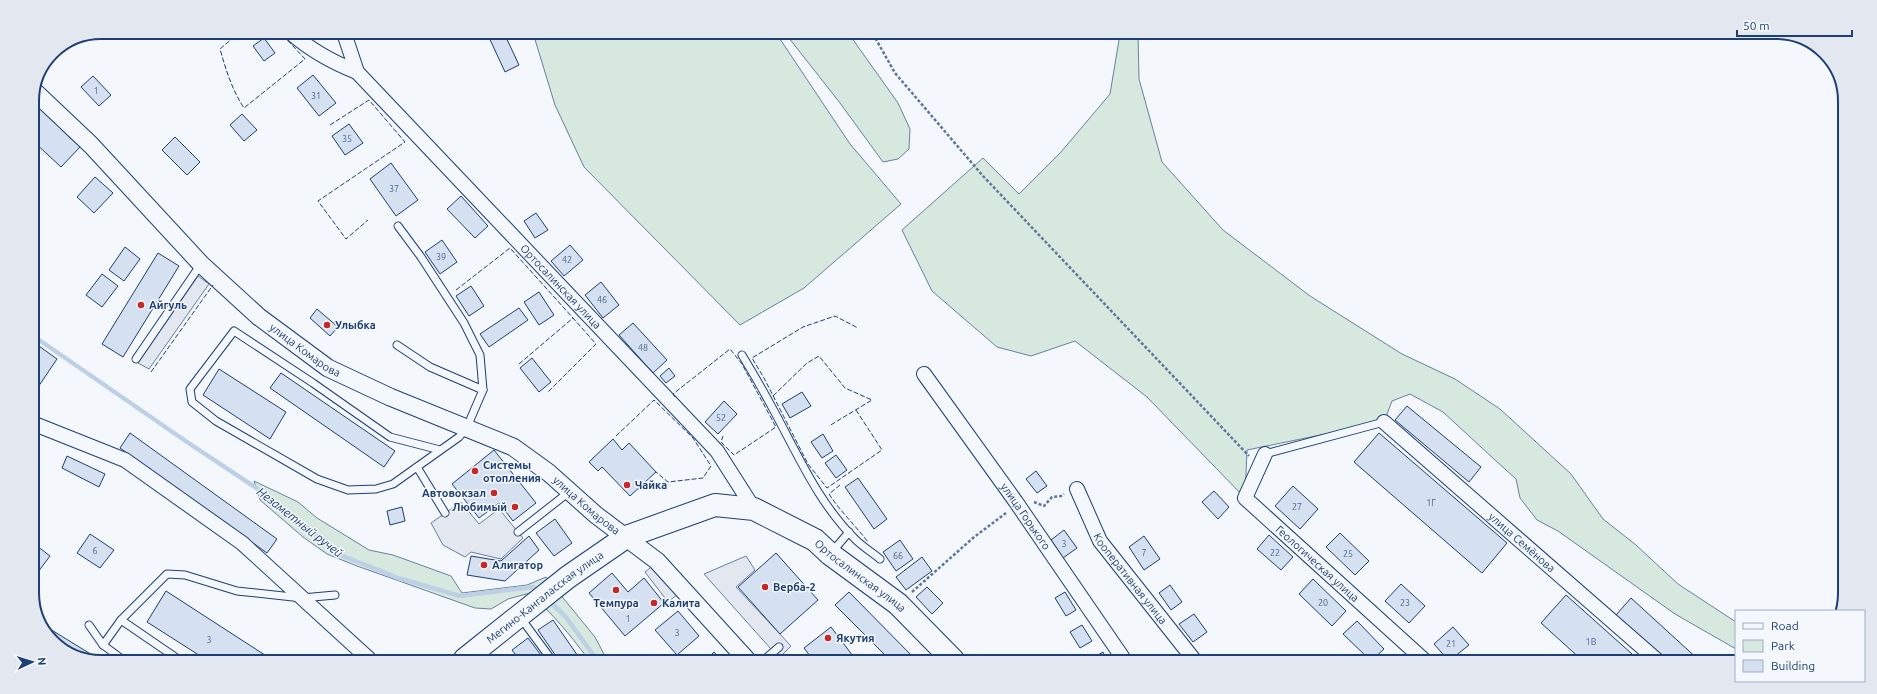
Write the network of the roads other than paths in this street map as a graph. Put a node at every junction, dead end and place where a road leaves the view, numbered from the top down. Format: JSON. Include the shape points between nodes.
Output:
{"nodes":[{"id":1,"x":298,"y":39,"type":"edge"},
{"id":2,"x":346,"y":39,"type":"edge"},
{"id":3,"x":357,"y":72,"type":"junction"},
{"id":4,"x":39,"y":96,"type":"edge"},
{"id":5,"x":398,"y":226,"type":"dead end"},
{"id":6,"x":201,"y":264,"type":"junction"},
{"id":7,"x":397,"y":345,"type":"dead end"},
{"id":8,"x":742,"y":355,"type":"dead end"},
{"id":9,"x":136,"y":359,"type":"dead end"},
{"id":10,"x":924,"y":374,"type":"dead end"},
{"id":11,"x":483,"y":390,"type":"junction"},
{"id":12,"x":1384,"y":422,"type":"joint"},
{"id":13,"x":39,"y":426,"type":"edge"},
{"id":14,"x":467,"y":427,"type":"junction"},
{"id":15,"x":440,"y":450,"type":"junction"},
{"id":16,"x":1265,"y":454,"type":"joint"},
{"id":17,"x":417,"y":467,"type":"junction"},
{"id":18,"x":1077,"y":489,"type":"road end"},
{"id":19,"x":569,"y":491,"type":"junction"},
{"id":20,"x":754,"y":508,"type":"junction"},
{"id":21,"x":445,"y":513,"type":"dead end"},
{"id":22,"x":518,"y":532,"type":"dead end"},
{"id":23,"x":849,"y":532,"type":"junction"},
{"id":24,"x":626,"y":537,"type":"junction"},
{"id":25,"x":830,"y":554,"type":"junction"},
{"id":26,"x":880,"y":558,"type":"dead end"},
{"id":27,"x":335,"y":595,"type":"dead end"},
{"id":28,"x":302,"y":598,"type":"junction"},
{"id":29,"x":527,"y":609,"type":"junction"},
{"id":30,"x":120,"y":620,"type":"junction"},
{"id":31,"x":89,"y":625,"type":"dead end"},
{"id":32,"x":103,"y":645,"type":"junction"},
{"id":33,"x":779,"y":647,"type":"dead end"},
{"id":34,"x":118,"y":655,"type":"edge"},
{"id":35,"x":172,"y":655,"type":"edge"},
{"id":36,"x":365,"y":655,"type":"edge"},
{"id":37,"x":470,"y":655,"type":"edge"},
{"id":38,"x":549,"y":655,"type":"edge"},
{"id":39,"x":741,"y":655,"type":"edge"},
{"id":40,"x":770,"y":655,"type":"edge"},
{"id":41,"x":948,"y":655,"type":"edge"},
{"id":42,"x":1121,"y":655,"type":"edge"},
{"id":43,"x":1190,"y":655,"type":"edge"},
{"id":44,"x":1418,"y":655,"type":"edge"},
{"id":45,"x":1651,"y":655,"type":"edge"}],
"edges":[{"from":1,"to":3,"type":"street","name":"Ортосалинская улица","via":[[329,61]]},
{"from":2,"to":3,"type":"street","name":"Ортосалинская улица"},
{"from":3,"to":20,"type":"street","name":"Ортосалинская улица","via":[[717,451]]},
{"from":4,"to":6,"type":"street","name":"улица Комарова","via":[[91,145]]},
{"from":5,"to":11,"type":"lane","via":[[464,323],[480,355]]},
{"from":6,"to":9,"type":"lane"},
{"from":6,"to":14,"type":"street","name":"улица Комарова","via":[[259,317],[318,362],[390,397]]},
{"from":7,"to":11,"type":"lane","via":[[430,367]]},
{"from":8,"to":23,"type":"lane","via":[[807,474]]},
{"from":10,"to":42,"type":"street","name":"улица Горького"},
{"from":11,"to":14,"type":"lane"},
{"from":12,"to":16,"type":"lane"},
{"from":12,"to":45,"type":"street","name":"улица Семёнова"},
{"from":13,"to":28,"type":"street","via":[[125,460],[242,543]]},
{"from":14,"to":15,"type":"lane","via":[[459,437]]},
{"from":14,"to":19,"type":"street","name":"улица Комарова","via":[[513,447]]},
{"from":15,"to":17,"type":"lane"},
{"from":15,"to":17,"type":"lane","via":[[390,437],[234,331],[190,389],[192,402],[216,421],[317,479],[341,488],[376,489],[393,484]]},
{"from":16,"to":44,"type":"street","name":"Геологическая улица","via":[[1245,498]]},
{"from":17,"to":21,"type":"lane"},
{"from":18,"to":43,"type":"street","name":"Кооперативная улица","via":[[1100,541]]},
{"from":19,"to":22,"type":"lane"},
{"from":19,"to":24,"type":"street","name":"улица Комарова"},
{"from":20,"to":24,"type":"main road","name":"Ортосалинская улица","via":[[714,505]]},
{"from":20,"to":25,"type":"main road","name":"Ортосалинская улица","via":[[814,540]]},
{"from":23,"to":25,"type":"lane"},
{"from":23,"to":26,"type":"lane"},
{"from":24,"to":29,"type":"main road","name":"Мегино-Кангаласская улица"},
{"from":24,"to":39,"type":"street","name":"улица Комарова","via":[[656,561]]},
{"from":25,"to":41,"type":"main road","name":"Ортосалинская улица","via":[[898,604]]},
{"from":27,"to":28,"type":"lane"},
{"from":28,"to":30,"type":"lane","via":[[237,591],[185,575],[167,574]]},
{"from":28,"to":36,"type":"street"},
{"from":29,"to":37,"type":"main road","name":"Мегино-Кангаласская улица"},
{"from":29,"to":38,"type":"lane"},
{"from":30,"to":32,"type":"lane"},
{"from":30,"to":35,"type":"lane"},
{"from":31,"to":32,"type":"lane"},
{"from":32,"to":34,"type":"lane"},
{"from":33,"to":40,"type":"lane"}]}
